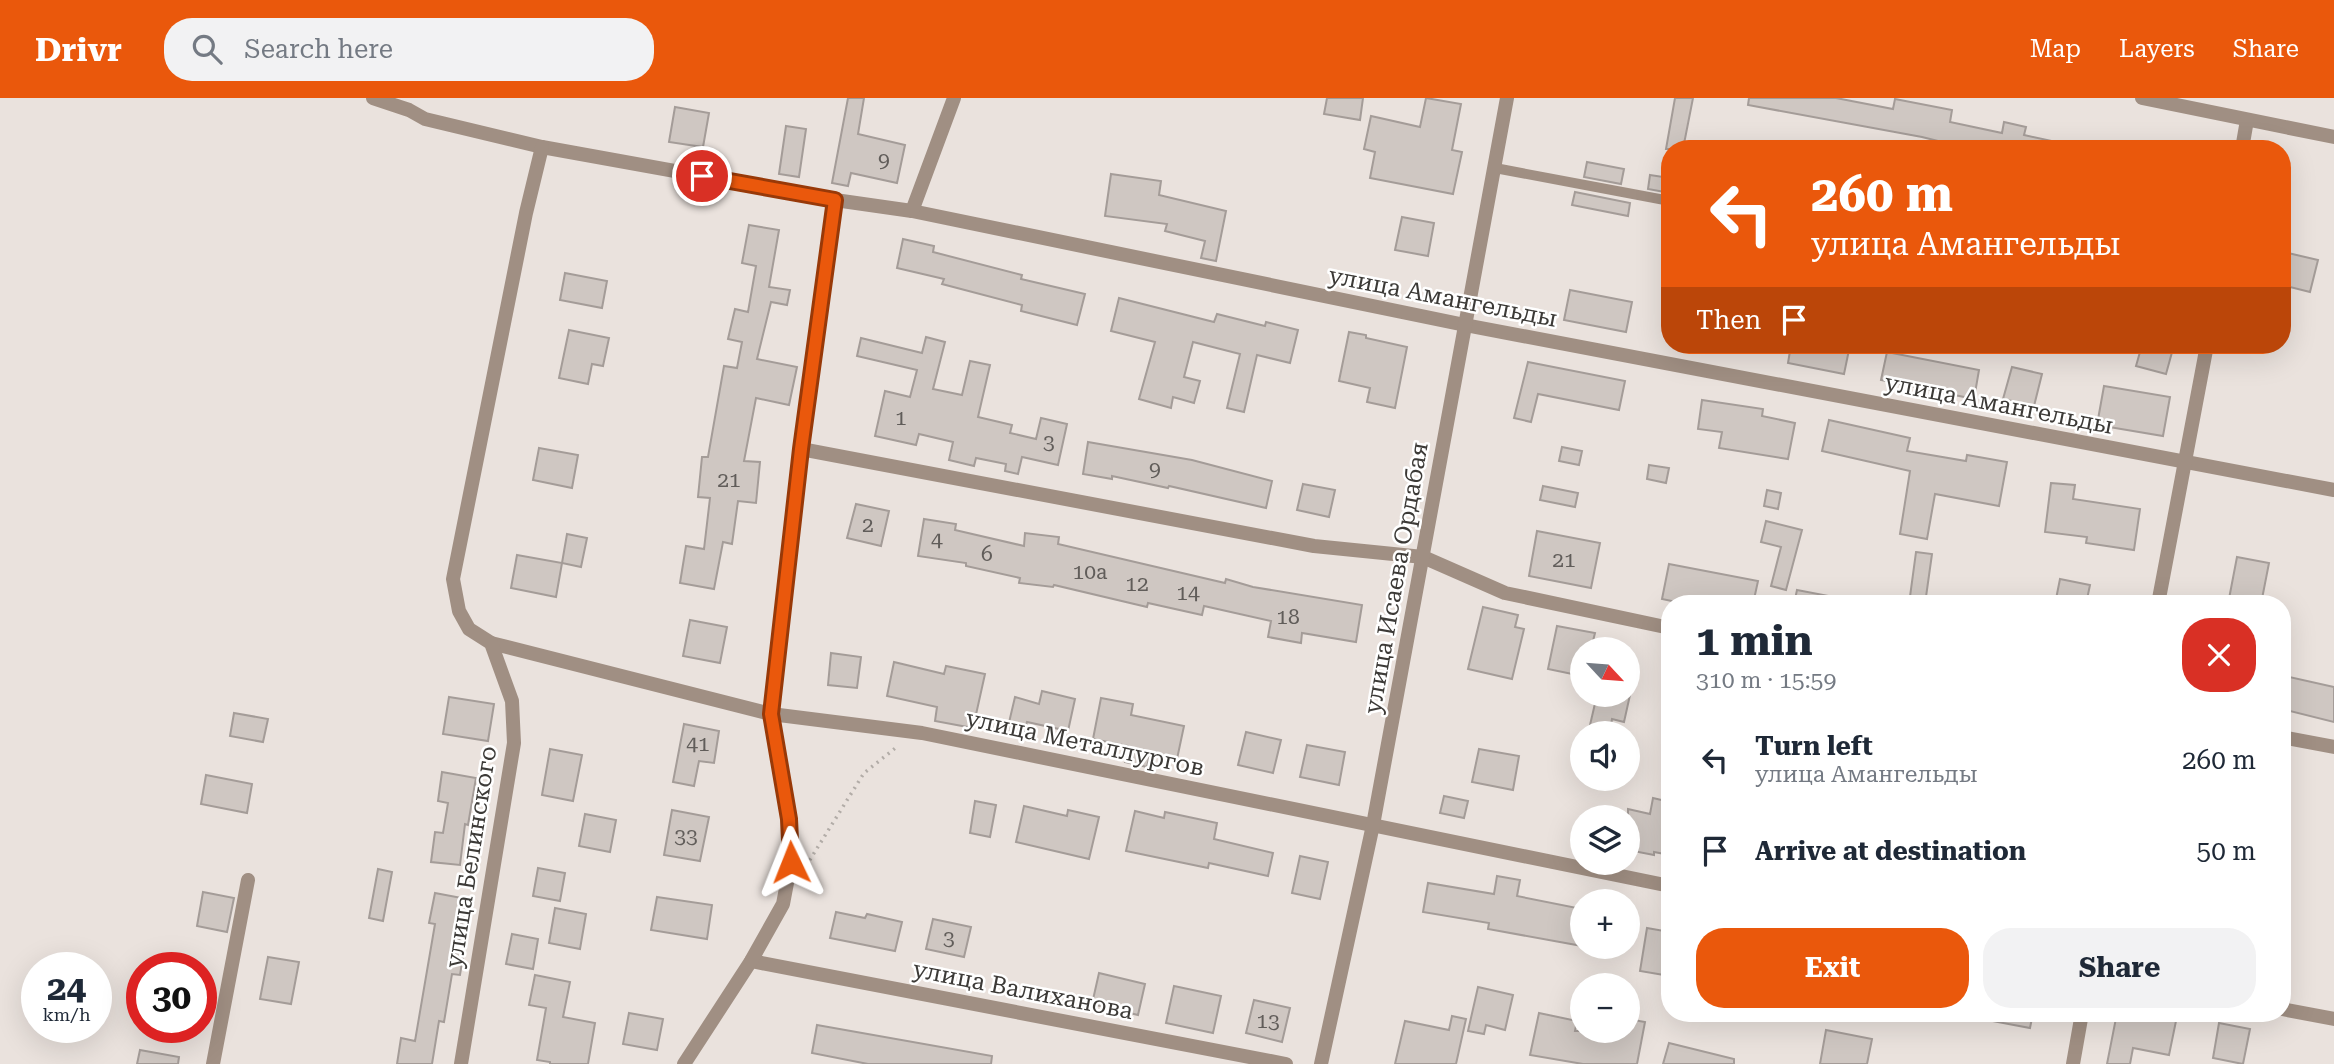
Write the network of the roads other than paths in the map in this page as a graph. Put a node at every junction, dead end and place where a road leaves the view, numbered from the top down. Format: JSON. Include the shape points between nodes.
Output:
{"nodes":[{"id":1,"x":373,"y":98,"type":"edge"},
{"id":2,"x":954,"y":98,"type":"edge"},
{"id":3,"x":1507,"y":98,"type":"edge"},
{"id":4,"x":2142,"y":98,"type":"edge"},
{"id":5,"x":2247,"y":120,"type":"junction"},
{"id":6,"x":2334,"y":137,"type":"edge"},
{"id":7,"x":2244,"y":140,"type":"edge"},
{"id":8,"x":542,"y":147,"type":"junction"},
{"id":9,"x":1495,"y":168,"type":"junction"},
{"id":10,"x":1661,"y":199,"type":"edge"},
{"id":11,"x":835,"y":200,"type":"junction"},
{"id":12,"x":912,"y":211,"type":"junction"},
{"id":13,"x":1465,"y":325,"type":"junction"},
{"id":14,"x":2205,"y":354,"type":"edge"},
{"id":15,"x":801,"y":449,"type":"junction"},
{"id":16,"x":2186,"y":462,"type":"junction"},
{"id":17,"x":2334,"y":490,"type":"edge"},
{"id":18,"x":1423,"y":557,"type":"junction"},
{"id":19,"x":2160,"y":595,"type":"edge"},
{"id":20,"x":1661,"y":626,"type":"edge"},
{"id":21,"x":491,"y":643,"type":"junction"},
{"id":22,"x":771,"y":714,"type":"junction"},
{"id":23,"x":2291,"y":739,"type":"edge"},
{"id":24,"x":2334,"y":747,"type":"edge"},
{"id":25,"x":1373,"y":825,"type":"junction"},
{"id":26,"x":248,"y":880,"type":"dead end"},
{"id":27,"x":1661,"y":884,"type":"edge"},
{"id":28,"x":751,"y":961,"type":"junction"},
{"id":29,"x":2291,"y":1011,"type":"edge"},
{"id":30,"x":2334,"y":1019,"type":"edge"},
{"id":31,"x":2080,"y":1022,"type":"edge"},
{"id":32,"x":213,"y":1064,"type":"edge"},
{"id":33,"x":461,"y":1064,"type":"edge"},
{"id":34,"x":684,"y":1064,"type":"edge"},
{"id":35,"x":1286,"y":1064,"type":"edge"},
{"id":36,"x":1321,"y":1064,"type":"edge"},
{"id":37,"x":2073,"y":1064,"type":"edge"}],
"edges":[{"from":1,"to":8,"type":"street","name":"улица Амангельды","via":[[425,118]]},
{"from":2,"to":12,"type":"street"},
{"from":3,"to":9,"type":"street","name":"улица Исаева Ордабая"},
{"from":4,"to":5,"type":"street"},
{"from":5,"to":6,"type":"street"},
{"from":5,"to":7,"type":"street"},
{"from":8,"to":11,"type":"street","name":"улица Амангельды"},
{"from":8,"to":21,"type":"street","via":[[453,579],[459,611],[469,629]]},
{"from":9,"to":10,"type":"lane"},
{"from":9,"to":13,"type":"street","name":"улица Исаева Ордабая"},
{"from":11,"to":12,"type":"street","name":"улица Амангельды"},
{"from":11,"to":15,"type":"street"},
{"from":12,"to":13,"type":"street","name":"улица Амангельды"},
{"from":13,"to":16,"type":"street","name":"улица Амангельды"},
{"from":13,"to":18,"type":"street","name":"улица Исаева Ордабая"},
{"from":14,"to":16,"type":"street"},
{"from":15,"to":18,"type":"street","via":[[1314,546]]},
{"from":15,"to":22,"type":"street"},
{"from":16,"to":17,"type":"street","name":"улица Амангельды"},
{"from":16,"to":19,"type":"street"},
{"from":18,"to":20,"type":"street","via":[[1505,593]]},
{"from":18,"to":25,"type":"street","name":"улица Исаева Ордабая"},
{"from":21,"to":22,"type":"street","name":"улица Металлургов"},
{"from":21,"to":33,"type":"street","name":"улица Белинского","via":[[512,701],[514,743]]},
{"from":22,"to":25,"type":"street","name":"улица Металлургов","via":[[922,733]]},
{"from":22,"to":28,"type":"street","via":[[789,819],[791,862],[783,904]]},
{"from":23,"to":24,"type":"street"},
{"from":25,"to":27,"type":"street","name":"улица Металлургов"},
{"from":25,"to":36,"type":"street","name":"улица Исаева Ордабая"},
{"from":26,"to":32,"type":"street"},
{"from":28,"to":34,"type":"street"},
{"from":28,"to":35,"type":"street","name":"улица Валиханова"},
{"from":29,"to":30,"type":"street"},
{"from":31,"to":37,"type":"street"}]}
